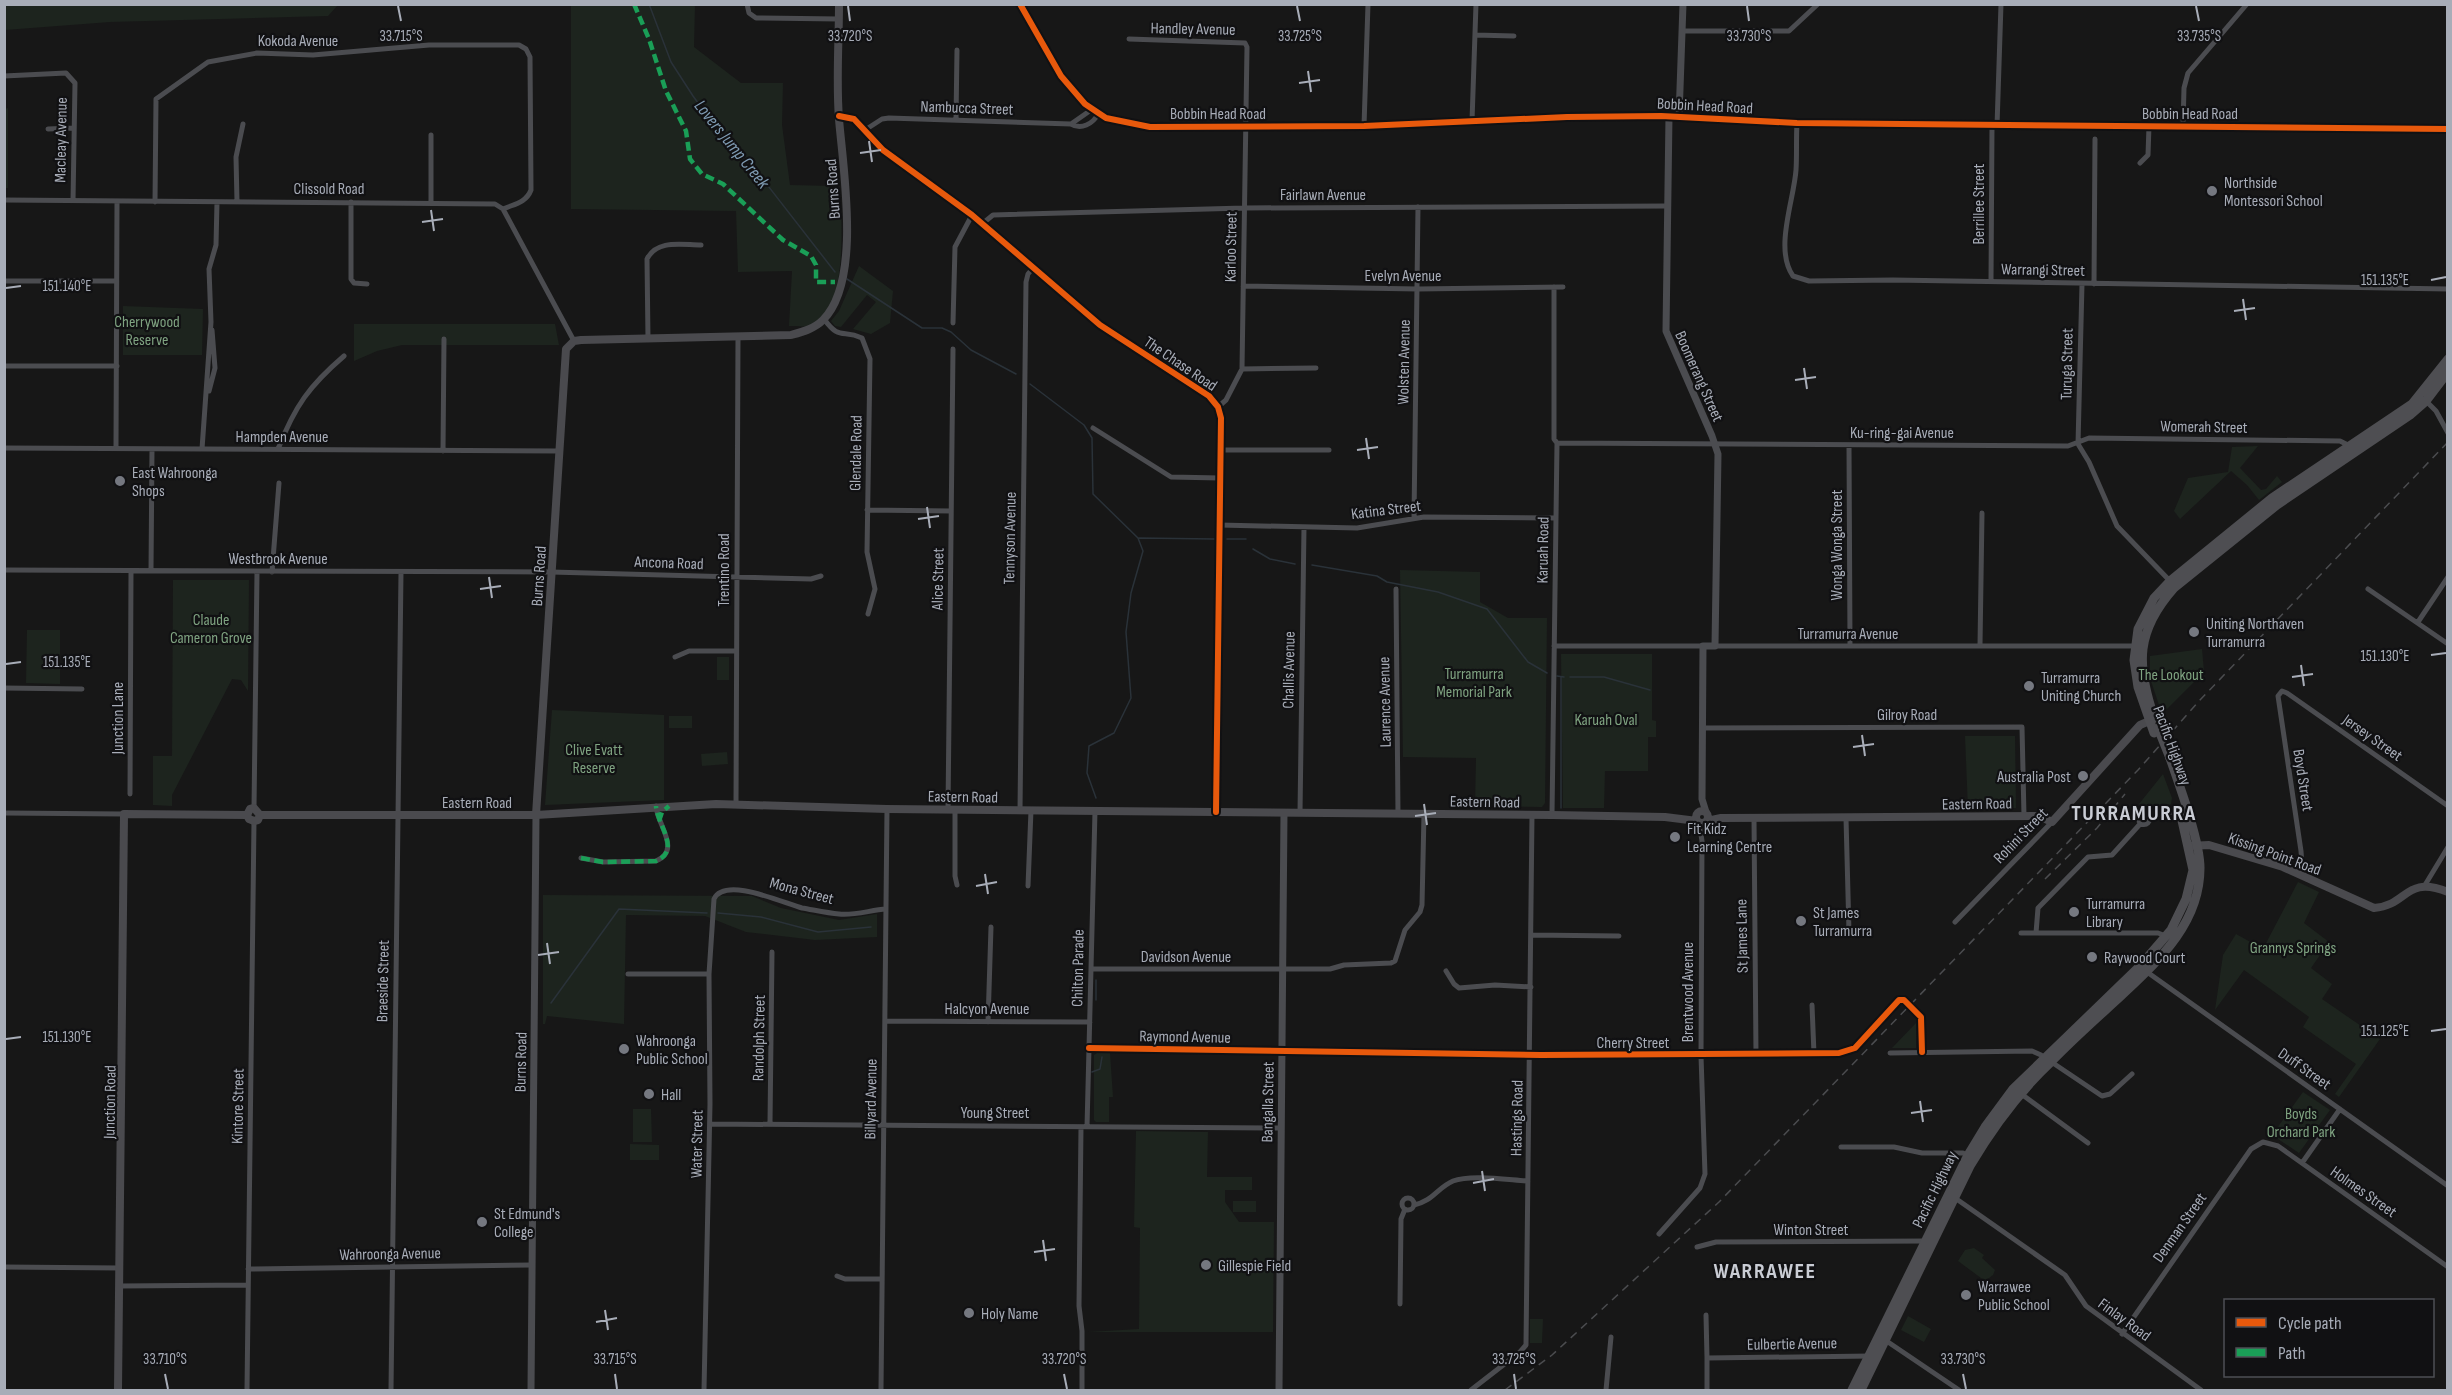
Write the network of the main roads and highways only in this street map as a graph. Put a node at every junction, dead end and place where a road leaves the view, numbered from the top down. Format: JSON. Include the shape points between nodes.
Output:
{"nodes":[{"id":1,"x":839,"y":4,"type":"edge"},
{"id":2,"x":1020,"y":4,"type":"edge"},
{"id":3,"x":2448,"y":129,"type":"edge"},
{"id":4,"x":2448,"y":359,"type":"edge"},
{"id":5,"x":2448,"y":372,"type":"edge"},
{"id":6,"x":2139,"y":646,"type":"junction"},
{"id":7,"x":2154,"y":725,"type":"junction"},
{"id":8,"x":2168,"y":760,"type":"junction"},
{"id":9,"x":247,"y":814,"type":"junction"},
{"id":10,"x":260,"y":815,"type":"junction"},
{"id":11,"x":536,"y":815,"type":"junction"},
{"id":12,"x":2052,"y":822,"type":"joint"},
{"id":13,"x":2193,"y":845,"type":"junction"},
{"id":14,"x":2448,"y":892,"type":"edge"},
{"id":15,"x":2170,"y":939,"type":"junction"},
{"id":16,"x":2047,"y":1060,"type":"junction"},
{"id":17,"x":1873,"y":1357,"type":"junction"},
{"id":18,"x":118,"y":1390,"type":"edge"},
{"id":19,"x":1852,"y":1390,"type":"edge"},
{"id":20,"x":1861,"y":1390,"type":"edge"}],
"edges":[{"from":1,"to":11,"type":"main road","name":"Burns Road","via":[[839,116],[848,232],[838,294],[824,319],[790,335],[574,341],[566,349]]},
{"from":2,"to":3,"type":"main road","name":"Bobbin Head Road","via":[[1076,96],[1094,112],[1150,127],[1364,126],[1669,116],[1797,123]]},
{"from":4,"to":6,"type":"highway","name":"Pacific Highway","via":[[2412,404],[2272,498],[2170,581],[2148,606],[2138,629]]},
{"from":5,"to":6,"type":"highway","name":"Pacific Highway","via":[[2426,401],[2393,428],[2277,505],[2174,588],[2153,616]]},
{"from":6,"to":7,"type":"highway","name":"Pacific Highway"},
{"from":7,"to":8,"type":"highway","name":"Pacific Highway","bridge":true},
{"from":7,"to":12,"type":"main road","name":"Rohini Street","via":[[2140,725]]},
{"from":8,"to":13,"type":"highway","name":"Pacific Highway"},
{"from":8,"to":13,"type":"highway","name":"Pacific Highway"},
{"from":9,"to":10,"type":"main road","via":[[254,808]]},
{"from":9,"to":10,"type":"main road","via":[[254,821]]},
{"from":9,"to":18,"type":"main road","name":"Junction Road","via":[[124,814]]},
{"from":10,"to":11,"type":"main road","name":"Eastern Road"},
{"from":11,"to":12,"type":"main road","name":"Eastern Road","via":[[736,804],[1721,818],[2042,816]]},
{"from":13,"to":14,"type":"main road","name":"Kissing Point Road","via":[[2216,846],[2300,873],[2374,909],[2387,906],[2416,887],[2425,885]]},
{"from":13,"to":15,"type":"highway","name":"Pacific Highway","via":[[2200,869],[2197,888],[2187,919]]},
{"from":15,"to":16,"type":"highway","name":"Pacific Highway"},
{"from":15,"to":16,"type":"highway","name":"Pacific Highway","via":[[2147,972]]},
{"from":16,"to":17,"type":"highway","name":"Pacific Highway","via":[[1989,1134]]},
{"from":16,"to":17,"type":"highway","name":"Pacific Highway","via":[[2012,1090],[1984,1127]]},
{"from":17,"to":19,"type":"highway","name":"Pacific Highway"},
{"from":17,"to":20,"type":"highway","name":"Pacific Highway"}]}
